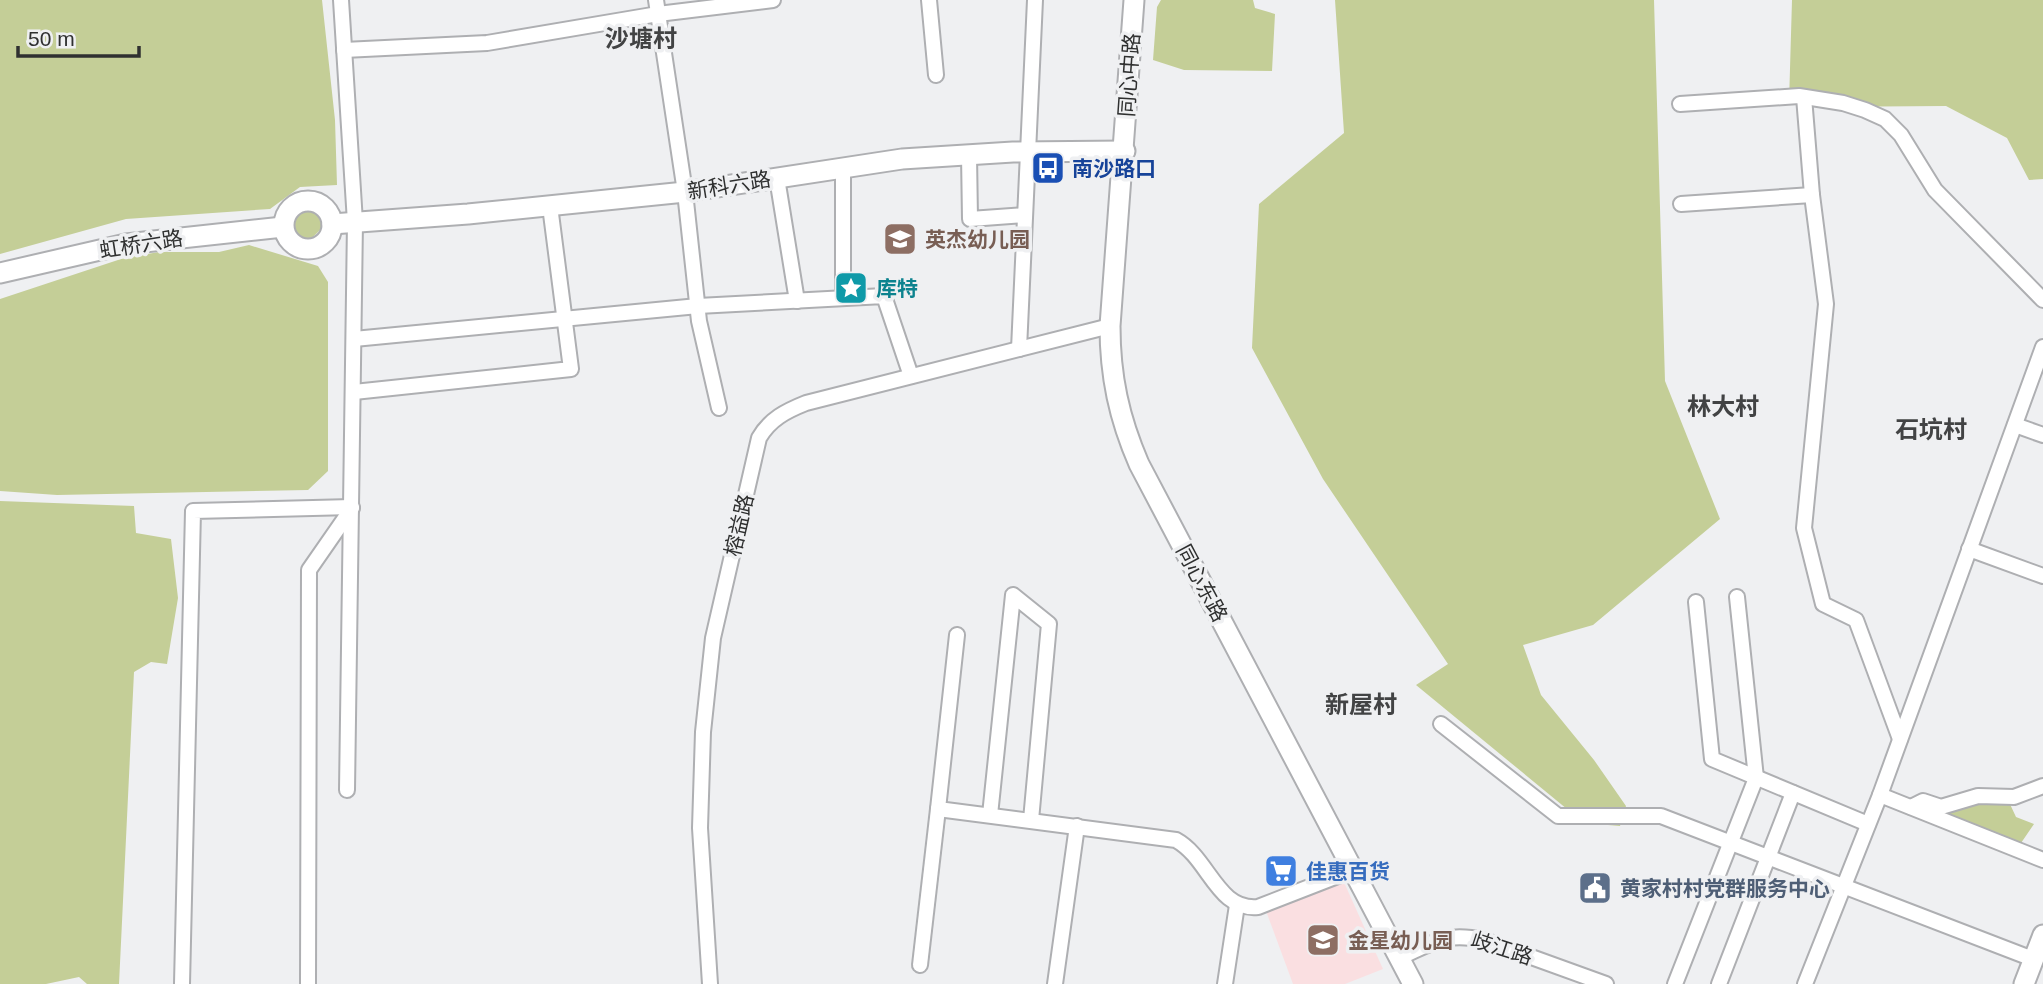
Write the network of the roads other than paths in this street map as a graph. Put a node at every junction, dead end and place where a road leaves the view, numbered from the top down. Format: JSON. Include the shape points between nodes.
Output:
{"nodes":[{"id":1,"x":341,"y":0,"type":"edge"},
{"id":2,"x":773,"y":0,"type":"edge"},
{"id":3,"x":929,"y":0,"type":"edge"},
{"id":4,"x":1035,"y":0,"type":"edge"},
{"id":5,"x":1134,"y":0,"type":"edge"},
{"id":6,"x":657,"y":7,"type":"edge"},
{"id":7,"x":344,"y":51,"type":"junction"},
{"id":8,"x":936,"y":75,"type":"dead end"},
{"id":9,"x":1804,"y":97,"type":"junction"},
{"id":10,"x":1680,"y":104,"type":"dead end"},
{"id":11,"x":1027,"y":151,"type":"junction"},
{"id":12,"x":1125,"y":151,"type":"junction"},
{"id":13,"x":969,"y":155,"type":"junction"},
{"id":14,"x":843,"y":167,"type":"junction"},
{"id":15,"x":777,"y":178,"type":"junction"},
{"id":16,"x":685,"y":192,"type":"junction"},
{"id":17,"x":1812,"y":195,"type":"junction"},
{"id":18,"x":1681,"y":204,"type":"dead end"},
{"id":19,"x":550,"y":206,"type":"junction"},
{"id":20,"x":1025,"y":215,"type":"junction"},
{"id":21,"x":355,"y":222,"type":"junction"},
{"id":22,"x":332,"y":224,"type":"junction"},
{"id":23,"x":283,"y":227,"type":"junction"},
{"id":24,"x":0,"y":273,"type":"edge"},
{"id":25,"x":843,"y":298,"type":"junction"},
{"id":26,"x":2043,"y":300,"type":"edge"},
{"id":27,"x":797,"y":301,"type":"junction"},
{"id":28,"x":698,"y":306,"type":"junction"},
{"id":29,"x":565,"y":319,"type":"junction"},
{"id":30,"x":1110,"y":326,"type":"junction"},
{"id":31,"x":354,"y":339,"type":"junction"},
{"id":32,"x":2043,"y":347,"type":"edge"},
{"id":33,"x":1019,"y":349,"type":"junction"},
{"id":34,"x":911,"y":376,"type":"junction"},
{"id":35,"x":354,"y":392,"type":"junction"},
{"id":36,"x":719,"y":408,"type":"dead end"},
{"id":37,"x":2015,"y":425,"type":"junction"},
{"id":38,"x":2043,"y":435,"type":"edge"},
{"id":39,"x":352,"y":507,"type":"junction"},
{"id":40,"x":1969,"y":549,"type":"junction"},
{"id":41,"x":2043,"y":576,"type":"edge"},
{"id":42,"x":1737,"y":597,"type":"dead end"},
{"id":43,"x":1696,"y":602,"type":"dead end"},
{"id":44,"x":957,"y":635,"type":"dead end"},
{"id":45,"x":1441,"y":724,"type":"dead end"},
{"id":46,"x":1900,"y":740,"type":"junction"},
{"id":47,"x":1756,"y":778,"type":"junction"},
{"id":48,"x":2043,"y":786,"type":"edge"},
{"id":49,"x":347,"y":790,"type":"dead end"},
{"id":50,"x":1793,"y":793,"type":"junction"},
{"id":51,"x":1880,"y":794,"type":"junction"},
{"id":52,"x":1912,"y":807,"type":"junction"},
{"id":53,"x":938,"y":809,"type":"junction"},
{"id":54,"x":990,"y":815,"type":"junction"},
{"id":55,"x":1031,"y":820,"type":"junction"},
{"id":56,"x":1868,"y":824,"type":"junction"},
{"id":57,"x":1077,"y":827,"type":"junction"},
{"id":58,"x":1730,"y":843,"type":"junction"},
{"id":59,"x":1768,"y":858,"type":"junction"},
{"id":60,"x":2043,"y":860,"type":"edge"},
{"id":61,"x":1353,"y":870,"type":"junction"},
{"id":62,"x":1844,"y":887,"type":"junction"},
{"id":63,"x":1237,"y":905,"type":"junction"},
{"id":64,"x":2043,"y":935,"type":"edge"},
{"id":65,"x":1399,"y":958,"type":"junction"},
{"id":66,"x":2033,"y":959,"type":"junction"},
{"id":67,"x":920,"y":965,"type":"dead end"},
{"id":68,"x":182,"y":984,"type":"edge"},
{"id":69,"x":309,"y":984,"type":"edge"},
{"id":70,"x":710,"y":984,"type":"edge"},
{"id":71,"x":1055,"y":984,"type":"edge"},
{"id":72,"x":1226,"y":984,"type":"edge"},
{"id":73,"x":1413,"y":984,"type":"edge"},
{"id":74,"x":1606,"y":984,"type":"edge"},
{"id":75,"x":1675,"y":984,"type":"edge"},
{"id":76,"x":1718,"y":984,"type":"edge"},
{"id":77,"x":1805,"y":984,"type":"edge"},
{"id":78,"x":2024,"y":984,"type":"edge"}],
"edges":[{"from":1,"to":7,"type":"street"},
{"from":2,"to":6,"type":"street"},
{"from":3,"to":8,"type":"street"},
{"from":4,"to":11,"type":"street"},
{"from":5,"to":12,"type":"street","name":"同心中路"},
{"from":6,"to":7,"type":"street","via":[[487,43]]},
{"from":6,"to":16,"type":"street"},
{"from":7,"to":21,"type":"street"},
{"from":9,"to":10,"type":"street"},
{"from":9,"to":17,"type":"street"},
{"from":9,"to":26,"type":"street","via":[[1865,110],[1894,126],[1936,190]]},
{"from":11,"to":12,"type":"street","name":"新科六路"},
{"from":11,"to":13,"type":"street","name":"新科六路"},
{"from":11,"to":20,"type":"street"},
{"from":12,"to":30,"type":"street","name":"同心东路"},
{"from":13,"to":14,"type":"street","name":"新科六路"},
{"from":13,"to":20,"type":"street","via":[[971,219]]},
{"from":14,"to":15,"type":"street","name":"新科六路"},
{"from":14,"to":25,"type":"street"},
{"from":15,"to":16,"type":"street","name":"新科六路"},
{"from":15,"to":27,"type":"street"},
{"from":16,"to":19,"type":"street","name":"新科六路"},
{"from":16,"to":28,"type":"street"},
{"from":17,"to":18,"type":"street"},
{"from":17,"to":46,"type":"street","via":[[1826,304],[1804,528],[1823,604],[1856,620]]},
{"from":19,"to":21,"type":"street","name":"新科六路"},
{"from":19,"to":29,"type":"street"},
{"from":20,"to":33,"type":"street"},
{"from":21,"to":22,"type":"street","name":"新科六路"},
{"from":21,"to":31,"type":"street"},
{"from":22,"to":23,"type":"street","via":[[321,245],[305,249],[290,242]]},
{"from":22,"to":23,"type":"street","via":[[321,204],[306,200],[292,206]]},
{"from":23,"to":24,"type":"street","name":"虹桥六路","via":[[126,244]]},
{"from":25,"to":27,"type":"street"},
{"from":25,"to":34,"type":"street","via":[[884,296]]},
{"from":27,"to":28,"type":"street"},
{"from":28,"to":29,"type":"street"},
{"from":28,"to":36,"type":"street"},
{"from":29,"to":31,"type":"street"},
{"from":29,"to":35,"type":"street","via":[[571,369]]},
{"from":30,"to":33,"type":"street","name":"榕益路"},
{"from":30,"to":61,"type":"street","name":"同心东路","via":[[1110,362],[1124,431]]},
{"from":31,"to":35,"type":"street"},
{"from":32,"to":37,"type":"street"},
{"from":33,"to":34,"type":"street","name":"榕益路"},
{"from":34,"to":70,"type":"street","name":"榕益路","via":[[806,403],[783,413],[759,438],[713,638],[703,732],[701,828]]},
{"from":35,"to":39,"type":"street"},
{"from":37,"to":38,"type":"street"},
{"from":37,"to":40,"type":"street"},
{"from":39,"to":49,"type":"street"},
{"from":39,"to":68,"type":"street","via":[[193,511]]},
{"from":39,"to":69,"type":"street","via":[[309,570]]},
{"from":40,"to":41,"type":"street"},
{"from":40,"to":46,"type":"street"},
{"from":42,"to":47,"type":"street"},
{"from":43,"to":47,"type":"street","via":[[1712,760]]},
{"from":44,"to":53,"type":"street"},
{"from":45,"to":58,"type":"street","via":[[1558,816],[1661,817]]},
{"from":46,"to":51,"type":"street"},
{"from":47,"to":50,"type":"street"},
{"from":47,"to":58,"type":"street"},
{"from":48,"to":52,"type":"street","via":[[2014,797],[1978,796],[1941,807],[1923,801]]},
{"from":50,"to":56,"type":"street"},
{"from":50,"to":59,"type":"street"},
{"from":51,"to":52,"type":"street"},
{"from":51,"to":56,"type":"street"},
{"from":52,"to":60,"type":"street"},
{"from":53,"to":54,"type":"street"},
{"from":53,"to":67,"type":"street"},
{"from":54,"to":55,"type":"street"},
{"from":54,"to":55,"type":"street","via":[[1013,595],[1049,624]]},
{"from":55,"to":57,"type":"street"},
{"from":56,"to":62,"type":"street"},
{"from":57,"to":63,"type":"street","via":[[1177,840],[1195,854],[1224,895]]},
{"from":57,"to":71,"type":"street"},
{"from":58,"to":59,"type":"street"},
{"from":58,"to":75,"type":"street"},
{"from":59,"to":62,"type":"street"},
{"from":59,"to":76,"type":"street"},
{"from":61,"to":63,"type":"street","via":[[1258,907]]},
{"from":61,"to":65,"type":"street","name":"同心东路"},
{"from":62,"to":66,"type":"street"},
{"from":62,"to":77,"type":"street"},
{"from":63,"to":72,"type":"street"},
{"from":64,"to":66,"type":"street"},
{"from":65,"to":73,"type":"street","name":"同心东路"},
{"from":65,"to":74,"type":"street","name":"歧江路","via":[[1443,938],[1463,935]]},
{"from":66,"to":78,"type":"street"}]}
